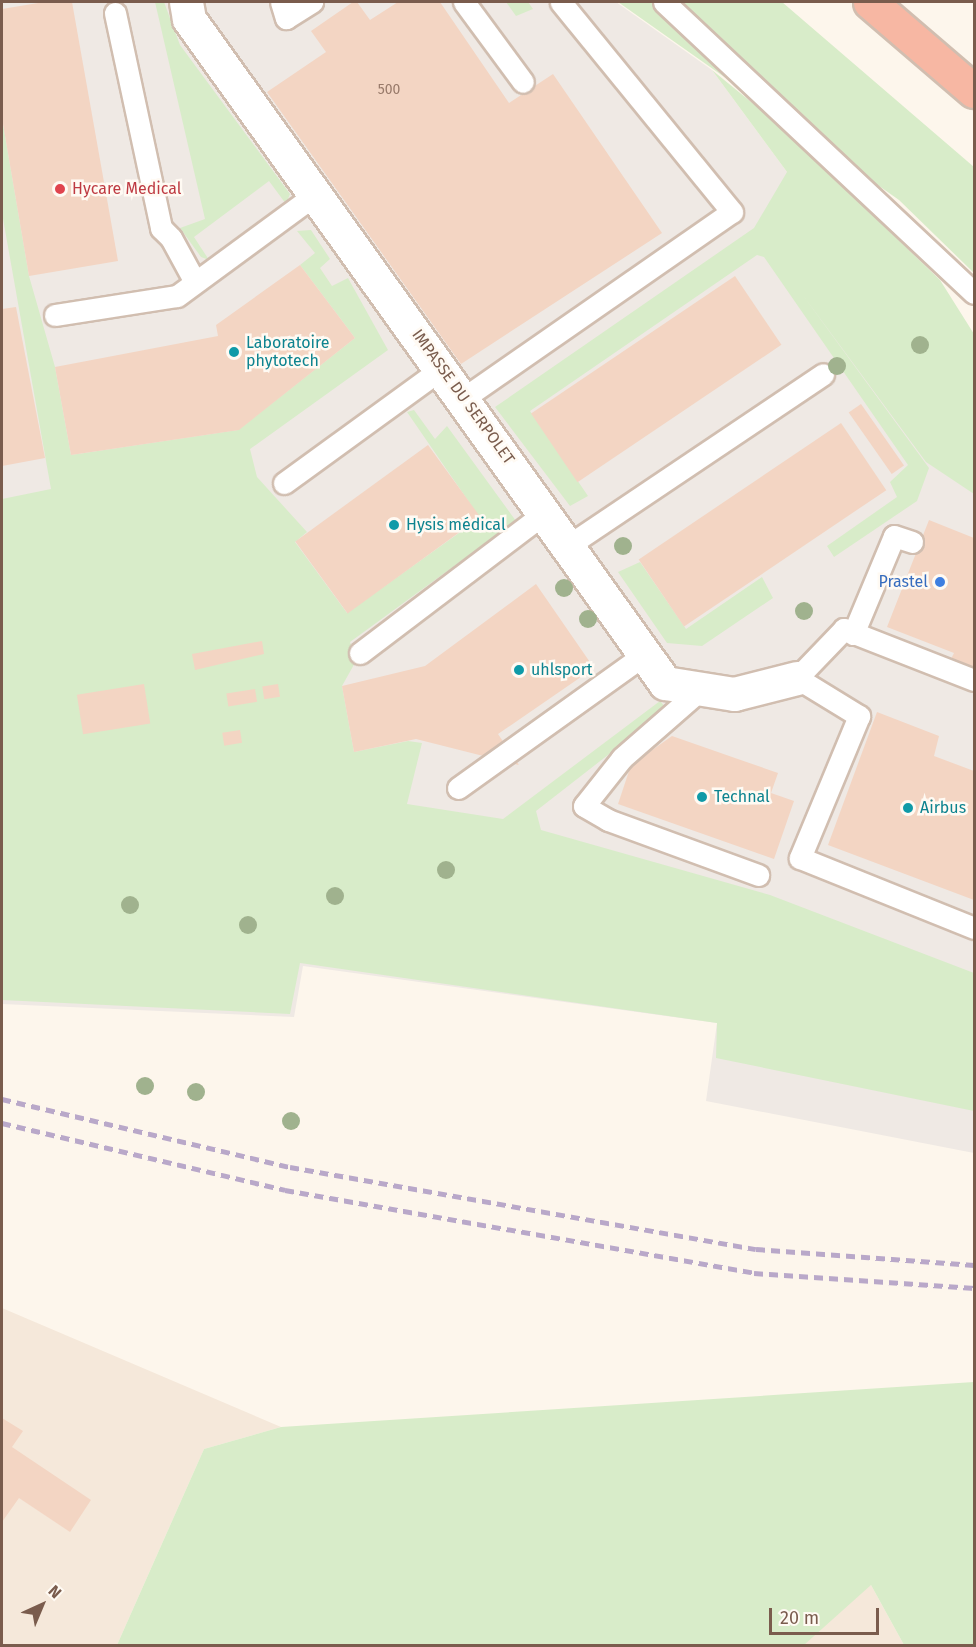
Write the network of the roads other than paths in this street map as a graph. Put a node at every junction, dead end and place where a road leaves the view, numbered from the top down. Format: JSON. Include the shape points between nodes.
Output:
{"nodes":[{"id":1,"x":186,"y":2,"type":"edge"},
{"id":2,"x":281,"y":2,"type":"edge"},
{"id":3,"x":312,"y":2,"type":"edge"},
{"id":4,"x":464,"y":2,"type":"edge"},
{"id":5,"x":561,"y":2,"type":"edge"},
{"id":6,"x":664,"y":2,"type":"edge"},
{"id":7,"x":870,"y":2,"type":"edge"},
{"id":8,"x":115,"y":13,"type":"dead end"},
{"id":9,"x":524,"y":82,"type":"dead end"},
{"id":10,"x":975,"y":92,"type":"edge"},
{"id":11,"x":316,"y":194,"type":"junction"},
{"id":12,"x":195,"y":282,"type":"junction"},
{"id":13,"x":975,"y":293,"type":"edge"},
{"id":14,"x":56,"y":315,"type":"dead end"},
{"id":15,"x":442,"y":368,"type":"junction"},
{"id":16,"x":823,"y":374,"type":"dead end"},
{"id":17,"x":464,"y":398,"type":"junction"},
{"id":18,"x":284,"y":483,"type":"dead end"},
{"id":19,"x":546,"y":512,"type":"junction"},
{"id":20,"x":912,"y":542,"type":"dead end"},
{"id":21,"x":569,"y":544,"type":"junction"},
{"id":22,"x":853,"y":634,"type":"junction"},
{"id":23,"x":360,"y":653,"type":"dead end"},
{"id":24,"x":645,"y":654,"type":"junction"},
{"id":25,"x":797,"y":678,"type":"junction"},
{"id":26,"x":975,"y":680,"type":"edge"},
{"id":27,"x":701,"y":689,"type":"junction"},
{"id":28,"x":458,"y":788,"type":"dead end"},
{"id":29,"x":758,"y":875,"type":"dead end"},
{"id":30,"x":975,"y":928,"type":"edge"}],
"edges":[{"from":1,"to":11,"type":"street","name":"IMPASSE DU SERPOLET","via":[[189,19]]},
{"from":2,"to":3,"type":"lane","via":[[286,18]]},
{"from":4,"to":9,"type":"lane"},
{"from":5,"to":17,"type":"lane","via":[[732,212]]},
{"from":6,"to":13,"type":"lane"},
{"from":7,"to":10,"type":"highway"},
{"from":8,"to":12,"type":"lane","via":[[161,228],[171,238]]},
{"from":11,"to":12,"type":"lane"},
{"from":11,"to":15,"type":"street","name":"IMPASSE DU SERPOLET"},
{"from":12,"to":14,"type":"lane","via":[[177,296]]},
{"from":15,"to":17,"type":"street","name":"IMPASSE DU SERPOLET"},
{"from":15,"to":18,"type":"lane"},
{"from":16,"to":21,"type":"lane"},
{"from":17,"to":19,"type":"street","name":"IMPASSE DU SERPOLET"},
{"from":19,"to":21,"type":"street","name":"IMPASSE DU SERPOLET"},
{"from":19,"to":23,"type":"lane"},
{"from":20,"to":22,"type":"lane","via":[[894,536]]},
{"from":21,"to":24,"type":"street","name":"IMPASSE DU SERPOLET"},
{"from":22,"to":25,"type":"lane","via":[[844,629]]},
{"from":22,"to":26,"type":"lane"},
{"from":24,"to":27,"type":"street","name":"IMPASSE DU SERPOLET","via":[[665,683]]},
{"from":24,"to":28,"type":"lane"},
{"from":25,"to":27,"type":"street","name":"IMPASSE DU SERPOLET","via":[[734,694]]},
{"from":25,"to":30,"type":"lane","via":[[859,716],[800,858]]},
{"from":27,"to":29,"type":"lane","via":[[622,758],[584,806],[608,820]]}]}
